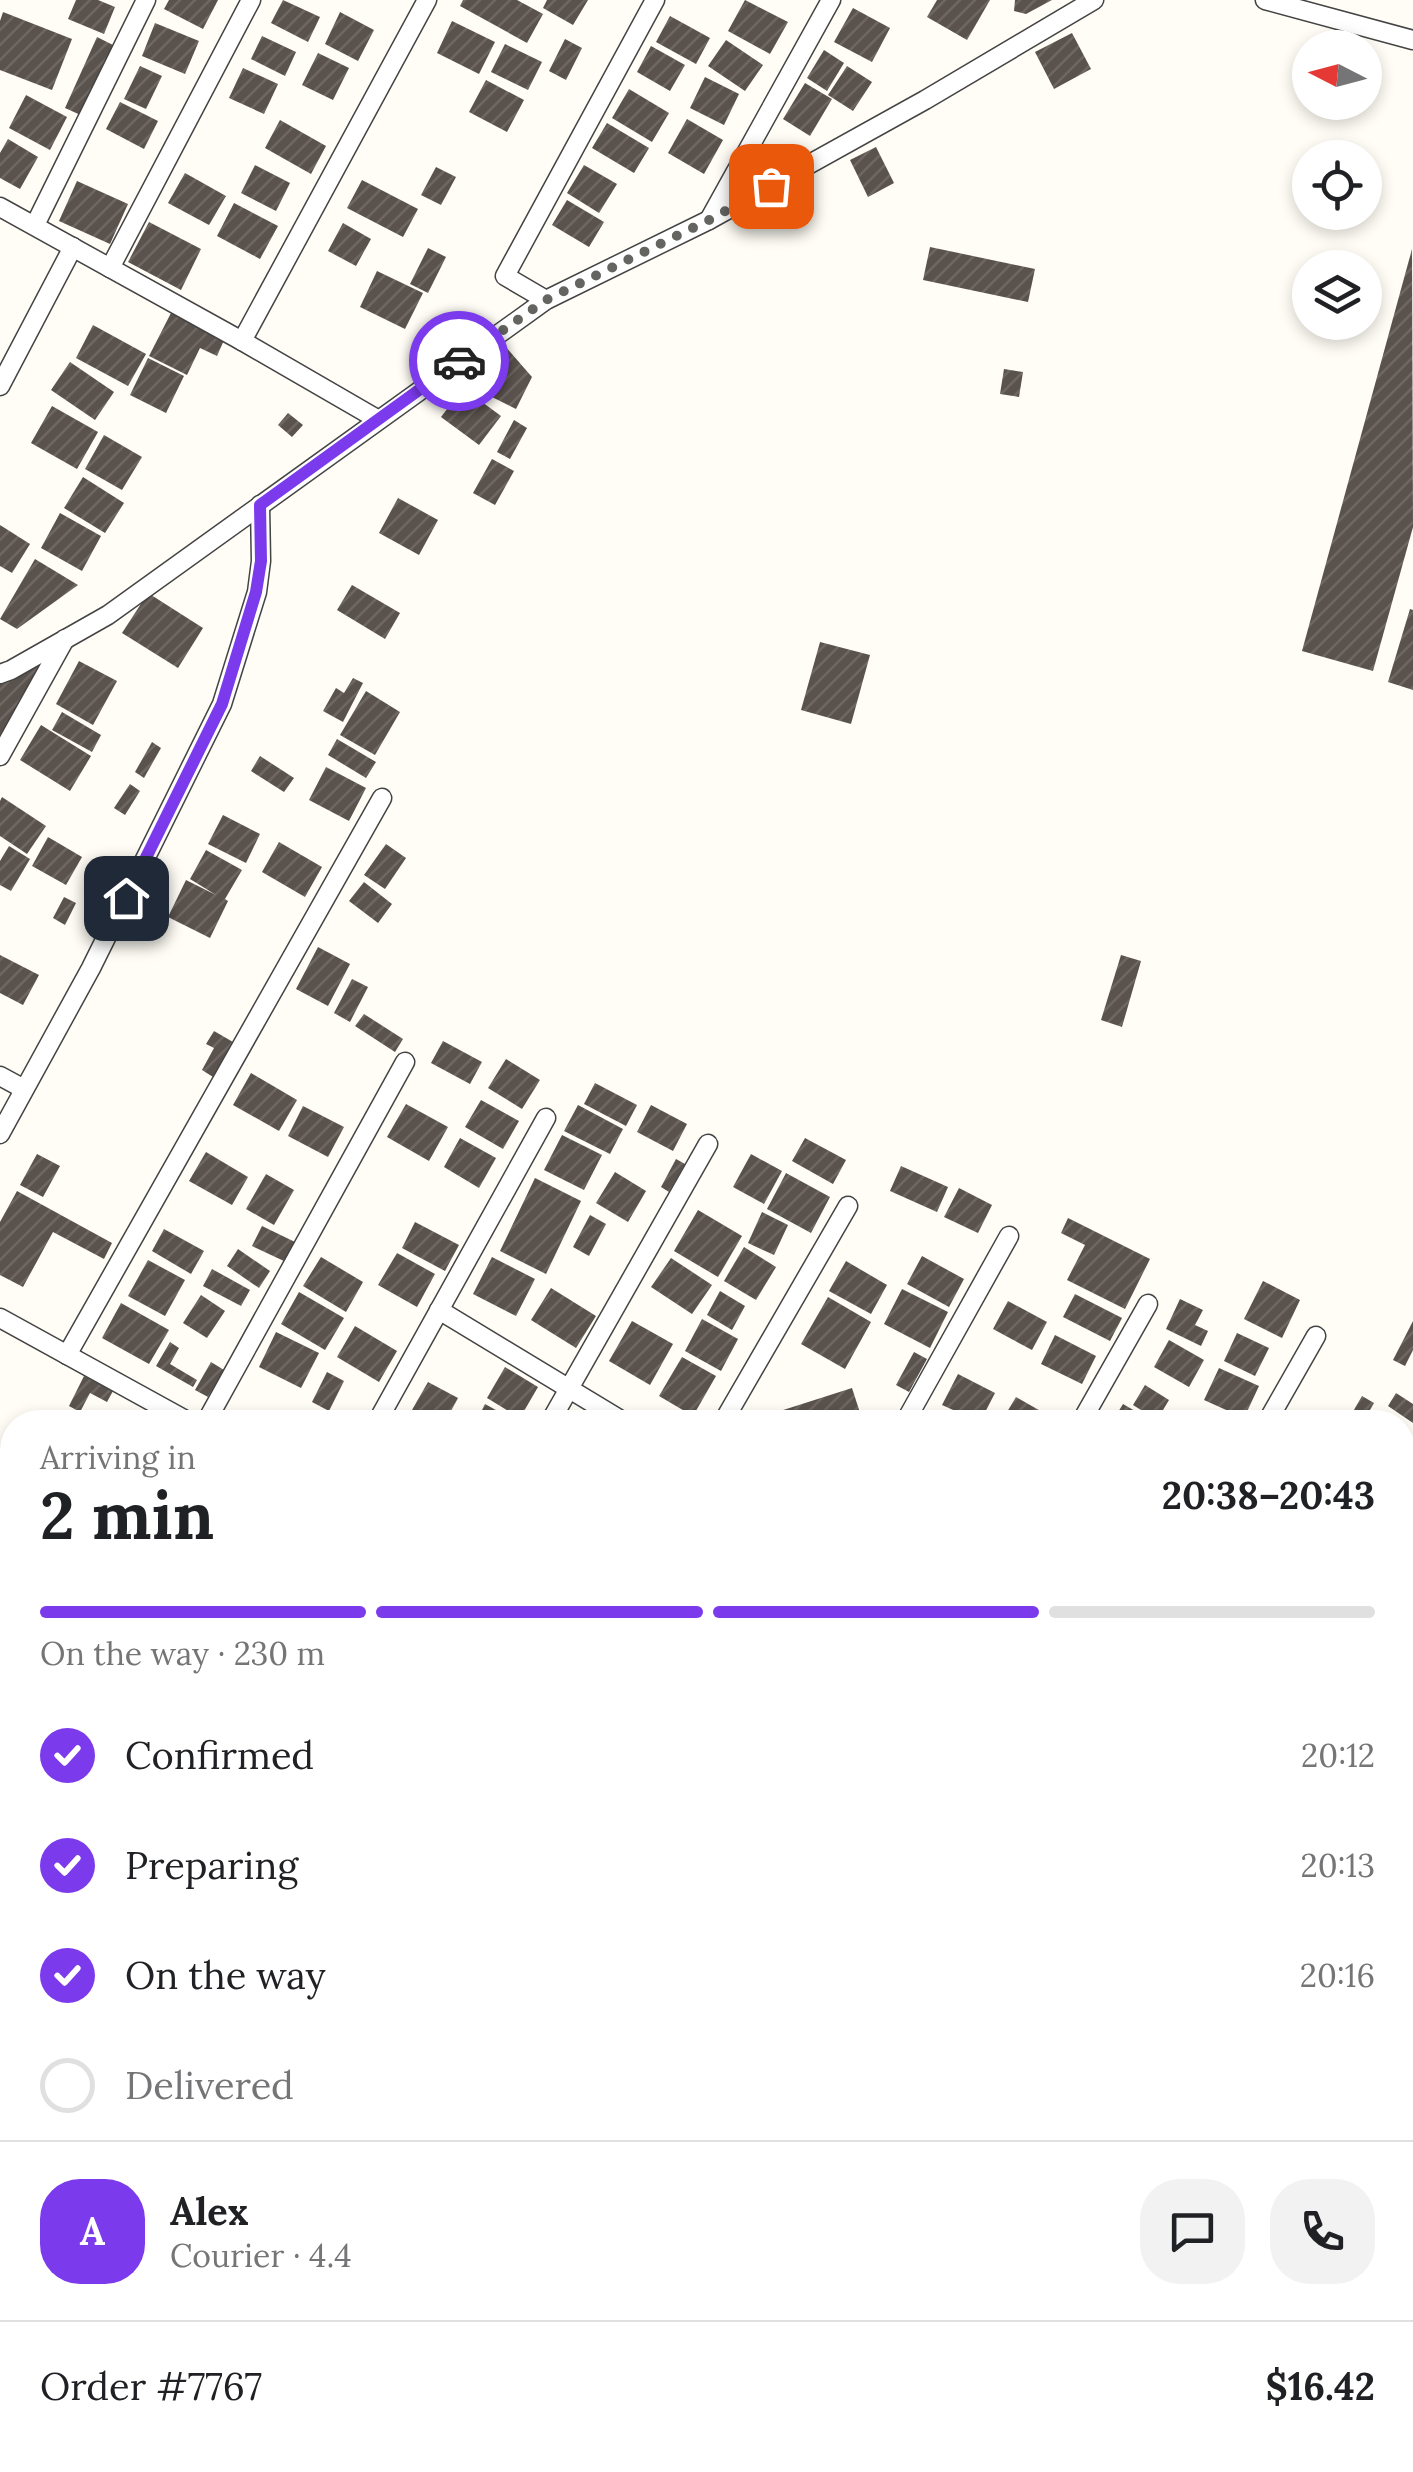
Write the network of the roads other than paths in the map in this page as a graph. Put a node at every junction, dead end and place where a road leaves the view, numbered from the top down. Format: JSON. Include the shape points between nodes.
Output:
{"nodes":[{"id":1,"x":146,"y":0,"type":"edge"},
{"id":2,"x":251,"y":0,"type":"edge"},
{"id":3,"x":426,"y":0,"type":"edge"},
{"id":4,"x":656,"y":0,"type":"edge"},
{"id":5,"x":831,"y":0,"type":"edge"},
{"id":6,"x":1094,"y":0,"type":"edge"},
{"id":7,"x":1265,"y":0,"type":"edge"},
{"id":8,"x":1413,"y":40,"type":"edge"},
{"id":9,"x":0,"y":206,"type":"edge"},
{"id":10,"x":709,"y":220,"type":"junction"},
{"id":11,"x":35,"y":226,"type":"junction"},
{"id":12,"x":74,"y":247,"type":"junction"},
{"id":13,"x":110,"y":268,"type":"junction"},
{"id":14,"x":546,"y":300,"type":"junction"},
{"id":15,"x":242,"y":341,"type":"junction"},
{"id":16,"x":0,"y":386,"type":"edge"},
{"id":17,"x":377,"y":419,"type":"junction"},
{"id":18,"x":260,"y":505,"type":"junction"},
{"id":19,"x":65,"y":639,"type":"junction"},
{"id":20,"x":0,"y":674,"type":"edge"},
{"id":21,"x":0,"y":756,"type":"edge"},
{"id":22,"x":382,"y":798,"type":"dead end"},
{"id":23,"x":405,"y":1062,"type":"dead end"},
{"id":24,"x":0,"y":1076,"type":"edge"},
{"id":25,"x":24,"y":1089,"type":"junction"},
{"id":26,"x":546,"y":1118,"type":"dead end"},
{"id":27,"x":0,"y":1134,"type":"edge"},
{"id":28,"x":708,"y":1144,"type":"dead end"},
{"id":29,"x":848,"y":1206,"type":"dead end"},
{"id":30,"x":1009,"y":1236,"type":"dead end"},
{"id":31,"x":1148,"y":1304,"type":"dead end"},
{"id":32,"x":440,"y":1310,"type":"junction"},
{"id":33,"x":0,"y":1318,"type":"edge"},
{"id":34,"x":1316,"y":1336,"type":"dead end"},
{"id":35,"x":68,"y":1355,"type":"junction"},
{"id":36,"x":569,"y":1389,"type":"junction"},
{"id":37,"x":167,"y":1410,"type":"edge"},
{"id":38,"x":213,"y":1410,"type":"edge"},
{"id":39,"x":384,"y":1410,"type":"edge"},
{"id":40,"x":557,"y":1410,"type":"edge"},
{"id":41,"x":604,"y":1410,"type":"edge"},
{"id":42,"x":730,"y":1410,"type":"edge"},
{"id":43,"x":912,"y":1410,"type":"edge"},
{"id":44,"x":1088,"y":1410,"type":"edge"},
{"id":45,"x":1274,"y":1410,"type":"edge"}],
"edges":[{"from":1,"to":11,"type":"street"},
{"from":2,"to":13,"type":"street"},
{"from":3,"to":15,"type":"street"},
{"from":4,"to":14,"type":"street","via":[[505,276]]},
{"from":5,"to":10,"type":"street"},
{"from":6,"to":10,"type":"street"},
{"from":7,"to":8,"type":"street"},
{"from":9,"to":11,"type":"street"},
{"from":10,"to":14,"type":"street"},
{"from":11,"to":12,"type":"street"},
{"from":12,"to":13,"type":"street"},
{"from":12,"to":16,"type":"street"},
{"from":13,"to":15,"type":"street"},
{"from":14,"to":17,"type":"street"},
{"from":15,"to":17,"type":"street"},
{"from":17,"to":18,"type":"street"},
{"from":18,"to":19,"type":"street"},
{"from":18,"to":25,"type":"street","via":[[256,592],[222,704]]},
{"from":19,"to":20,"type":"street"},
{"from":19,"to":21,"type":"street"},
{"from":22,"to":35,"type":"street"},
{"from":23,"to":38,"type":"street"},
{"from":24,"to":25,"type":"street"},
{"from":25,"to":27,"type":"street"},
{"from":26,"to":32,"type":"street"},
{"from":28,"to":36,"type":"street"},
{"from":29,"to":42,"type":"street"},
{"from":30,"to":43,"type":"street"},
{"from":31,"to":44,"type":"street"},
{"from":32,"to":36,"type":"street"},
{"from":32,"to":39,"type":"street"},
{"from":33,"to":35,"type":"street"},
{"from":34,"to":45,"type":"street"},
{"from":35,"to":37,"type":"street"},
{"from":36,"to":40,"type":"street"},
{"from":36,"to":41,"type":"street"}]}
